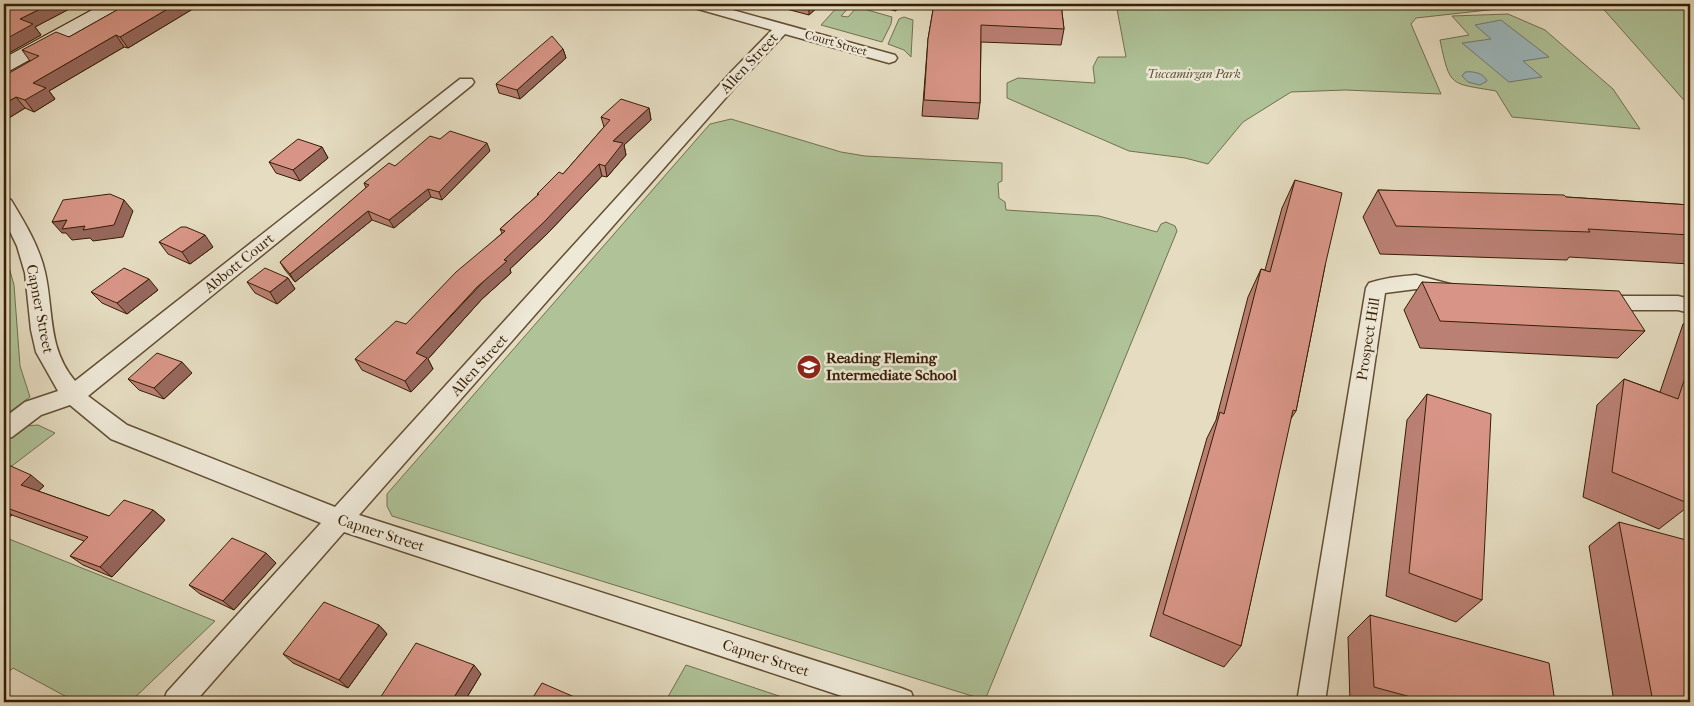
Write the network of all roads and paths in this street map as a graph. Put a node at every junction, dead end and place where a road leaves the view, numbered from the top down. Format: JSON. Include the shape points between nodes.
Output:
{"nodes":[{"id":1,"x":117,"y":4,"type":"edge"},
{"id":2,"x":696,"y":4,"type":"edge"},
{"id":3,"x":782,"y":28,"type":"junction"},
{"id":4,"x":889,"y":58,"type":"dead end"},
{"id":5,"x":4,"y":66,"type":"edge"},
{"id":6,"x":466,"y":82,"type":"dead end"},
{"id":7,"x":4,"y":204,"type":"edge"},
{"id":8,"x":1474,"y":293,"type":"edge"},
{"id":9,"x":1574,"y":301,"type":"edge"},
{"id":10,"x":1690,"y":306,"type":"edge"},
{"id":11,"x":72,"y":396,"type":"junction"},
{"id":12,"x":4,"y":430,"type":"edge"},
{"id":13,"x":340,"y":520,"type":"junction"},
{"id":14,"x":177,"y":702,"type":"edge"},
{"id":15,"x":901,"y":702,"type":"edge"},
{"id":16,"x":1311,"y":702,"type":"edge"}],
"edges":[{"from":1,"to":5,"type":"street"},
{"from":2,"to":3,"type":"street","name":"Court Street"},
{"from":3,"to":4,"type":"street","name":"Court Street"},
{"from":3,"to":13,"type":"street","name":"Allen Street"},
{"from":6,"to":11,"type":"street","name":"Abbott Court"},
{"from":7,"to":11,"type":"street","name":"Capner Street","via":[[16,224],[35,273],[41,332],[50,361]]},
{"from":8,"to":16,"type":"street","name":"Prospect Hill","via":[[1454,292],[1416,282],[1376,288]]},
{"from":9,"to":10,"type":"street"},
{"from":11,"to":12,"type":"street","name":"Abbott Court","via":[[33,408]]},
{"from":11,"to":13,"type":"street","name":"Capner Street","via":[[119,432]]},
{"from":13,"to":14,"type":"street","name":"Allen Street"},
{"from":13,"to":15,"type":"street","name":"Capner Street"}]}
